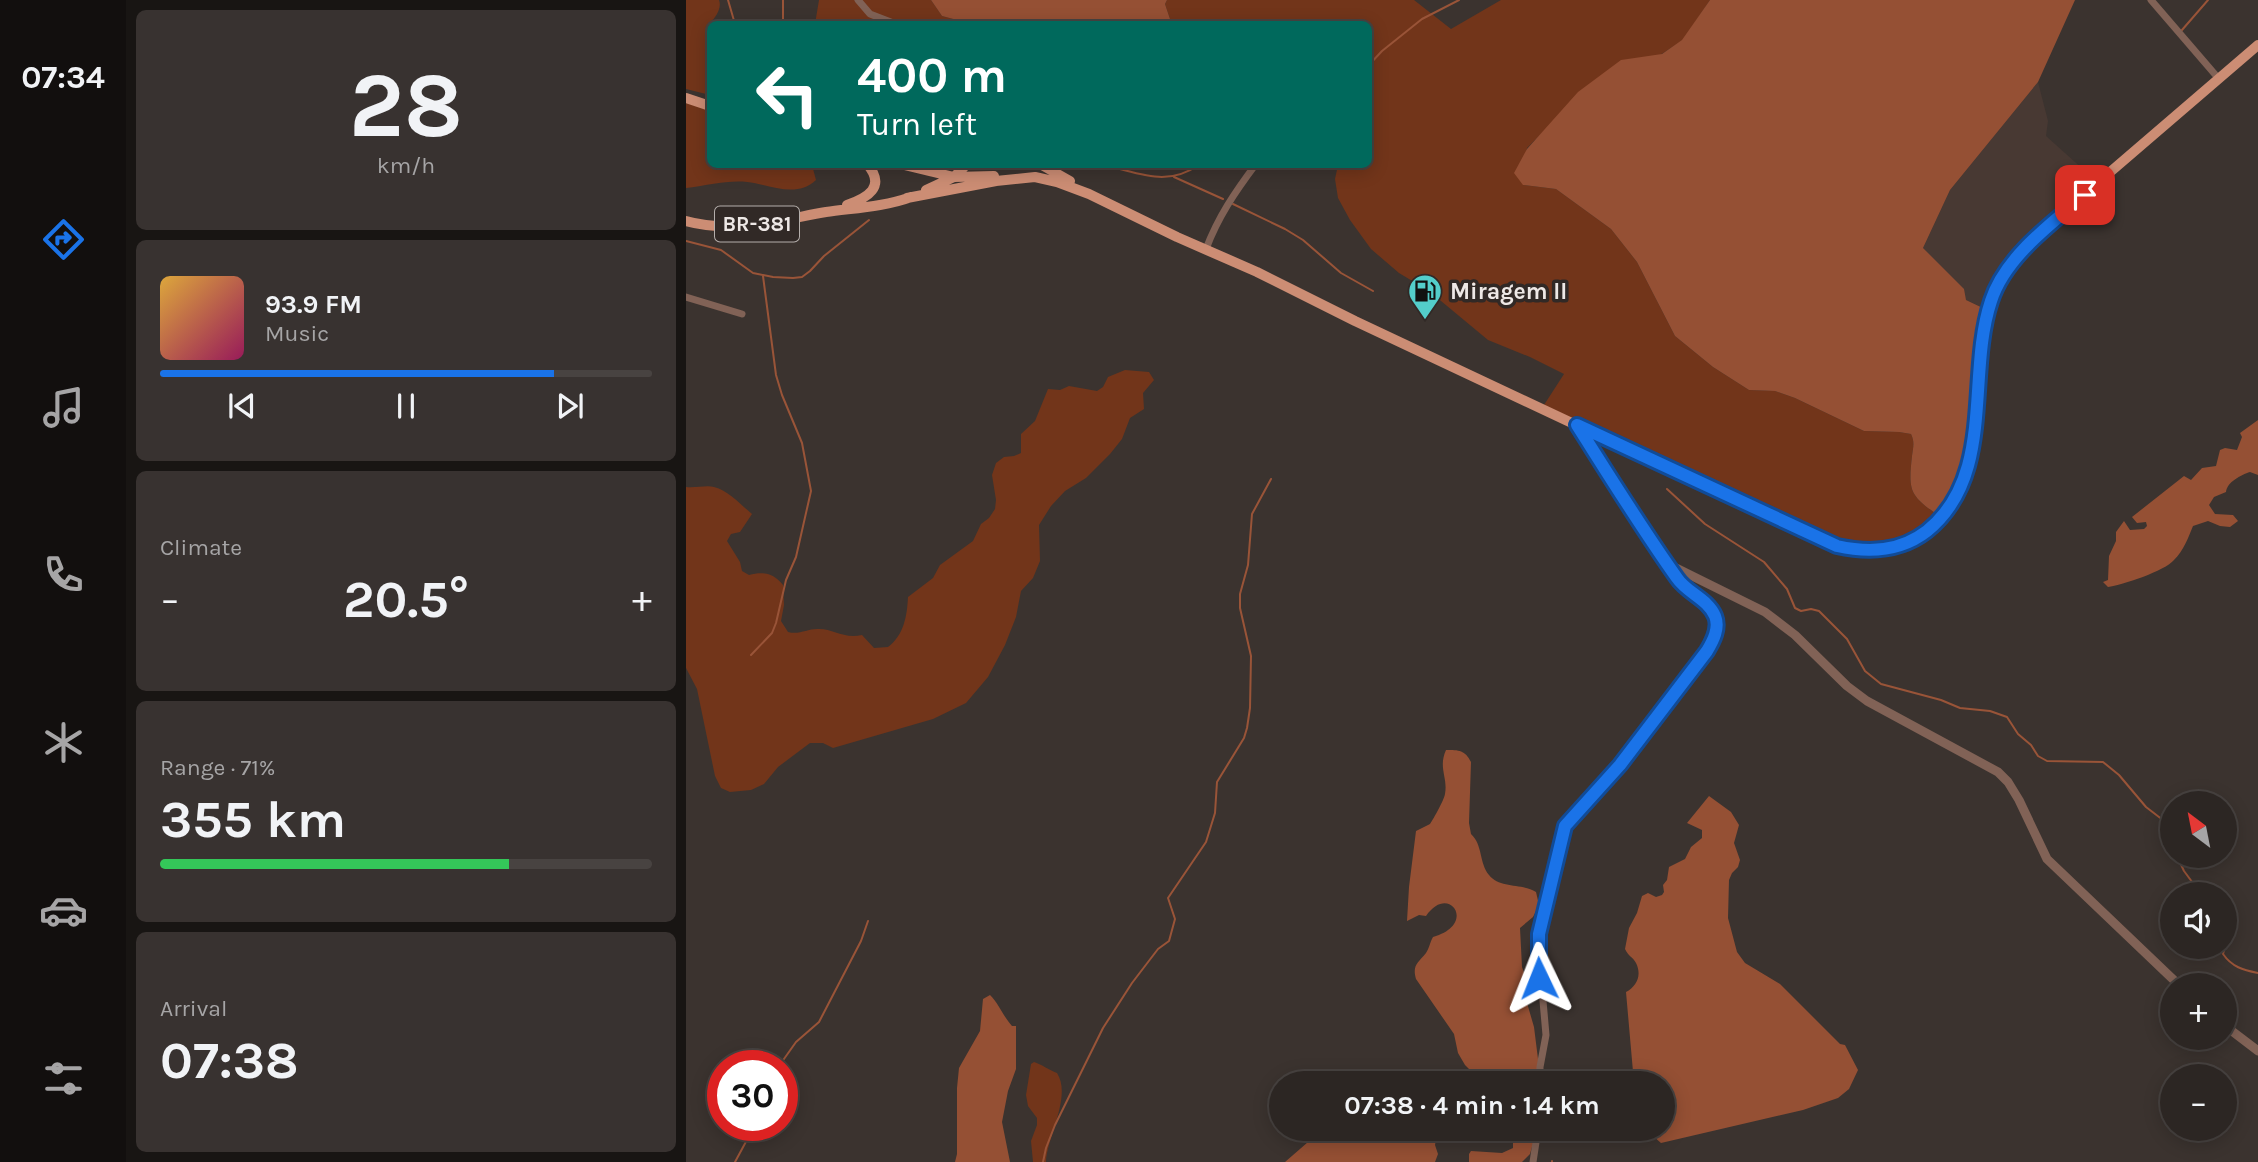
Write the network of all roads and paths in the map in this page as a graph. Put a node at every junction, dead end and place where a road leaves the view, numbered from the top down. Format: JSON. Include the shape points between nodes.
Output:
{"nodes":[{"id":1,"x":858,"y":0,"type":"edge"},
{"id":2,"x":2151,"y":0,"type":"edge"},
{"id":3,"x":888,"y":21,"type":"edge"},
{"id":4,"x":2258,"y":45,"type":"edge"},
{"id":5,"x":2219,"y":79,"type":"junction"},
{"id":6,"x":869,"y":168,"type":"edge"},
{"id":7,"x":917,"y":168,"type":"edge"},
{"id":8,"x":963,"y":168,"type":"edge"},
{"id":9,"x":1047,"y":168,"type":"edge"},
{"id":10,"x":1253,"y":168,"type":"edge"},
{"id":11,"x":954,"y":177,"type":"junction"},
{"id":12,"x":1035,"y":177,"type":"junction"},
{"id":13,"x":1090,"y":194,"type":"junction"},
{"id":14,"x":907,"y":198,"type":"junction"},
{"id":15,"x":828,"y":212,"type":"junction"},
{"id":16,"x":686,"y":221,"type":"edge"},
{"id":17,"x":1206,"y":250,"type":"junction"},
{"id":18,"x":686,"y":297,"type":"edge"},
{"id":19,"x":743,"y":313,"type":"dead end"},
{"id":20,"x":1577,"y":425,"type":"junction"},
{"id":21,"x":1668,"y":564,"type":"junction"},
{"id":22,"x":2166,"y":973,"type":"edge"},
{"id":23,"x":2237,"y":1035,"type":"edge"},
{"id":24,"x":2258,"y":1051,"type":"edge"},
{"id":25,"x":1540,"y":1071,"type":"edge"},
{"id":26,"x":1536,"y":1141,"type":"edge"},
{"id":27,"x":1533,"y":1162,"type":"edge"}],
"edges":[{"from":1,"to":3,"type":"street","via":[[870,14]]},
{"from":2,"to":5,"type":"street"},
{"from":4,"to":5,"type":"main road"},
{"from":5,"to":20,"type":"main road","via":[[2045,228],[2002,279],[1991,299],[1982,338],[1969,465],[1961,489],[1939,521],[1905,545],[1881,551],[1837,546]]},
{"from":6,"to":15,"type":"main road","number":"BR-381","via":[[876,179],[868,195]]},
{"from":7,"to":11,"type":"main road"},
{"from":8,"to":11,"type":"main road"},
{"from":9,"to":13,"type":"main road"},
{"from":10,"to":17,"type":"street","via":[[1232,195]]},
{"from":11,"to":12,"type":"main road"},
{"from":11,"to":14,"type":"main road","number":"BR-381"},
{"from":12,"to":13,"type":"main road"},
{"from":12,"to":14,"type":"main road"},
{"from":13,"to":17,"type":"main road"},
{"from":14,"to":15,"type":"main road","number":"BR-381"},
{"from":15,"to":16,"type":"main road","number":"BR-381","via":[[730,227]]},
{"from":17,"to":20,"type":"main road"},
{"from":18,"to":19,"type":"street"},
{"from":20,"to":21,"type":"street"},
{"from":21,"to":22,"type":"street","via":[[1765,612],[1867,701],[1998,772],[2020,800],[2047,859]]},
{"from":21,"to":25,"type":"street","via":[[1680,583],[1712,611],[1716,632],[1707,651],[1636,746],[1565,826],[1538,944],[1546,1035]]},
{"from":23,"to":24,"type":"street"},
{"from":26,"to":27,"type":"street"}]}
